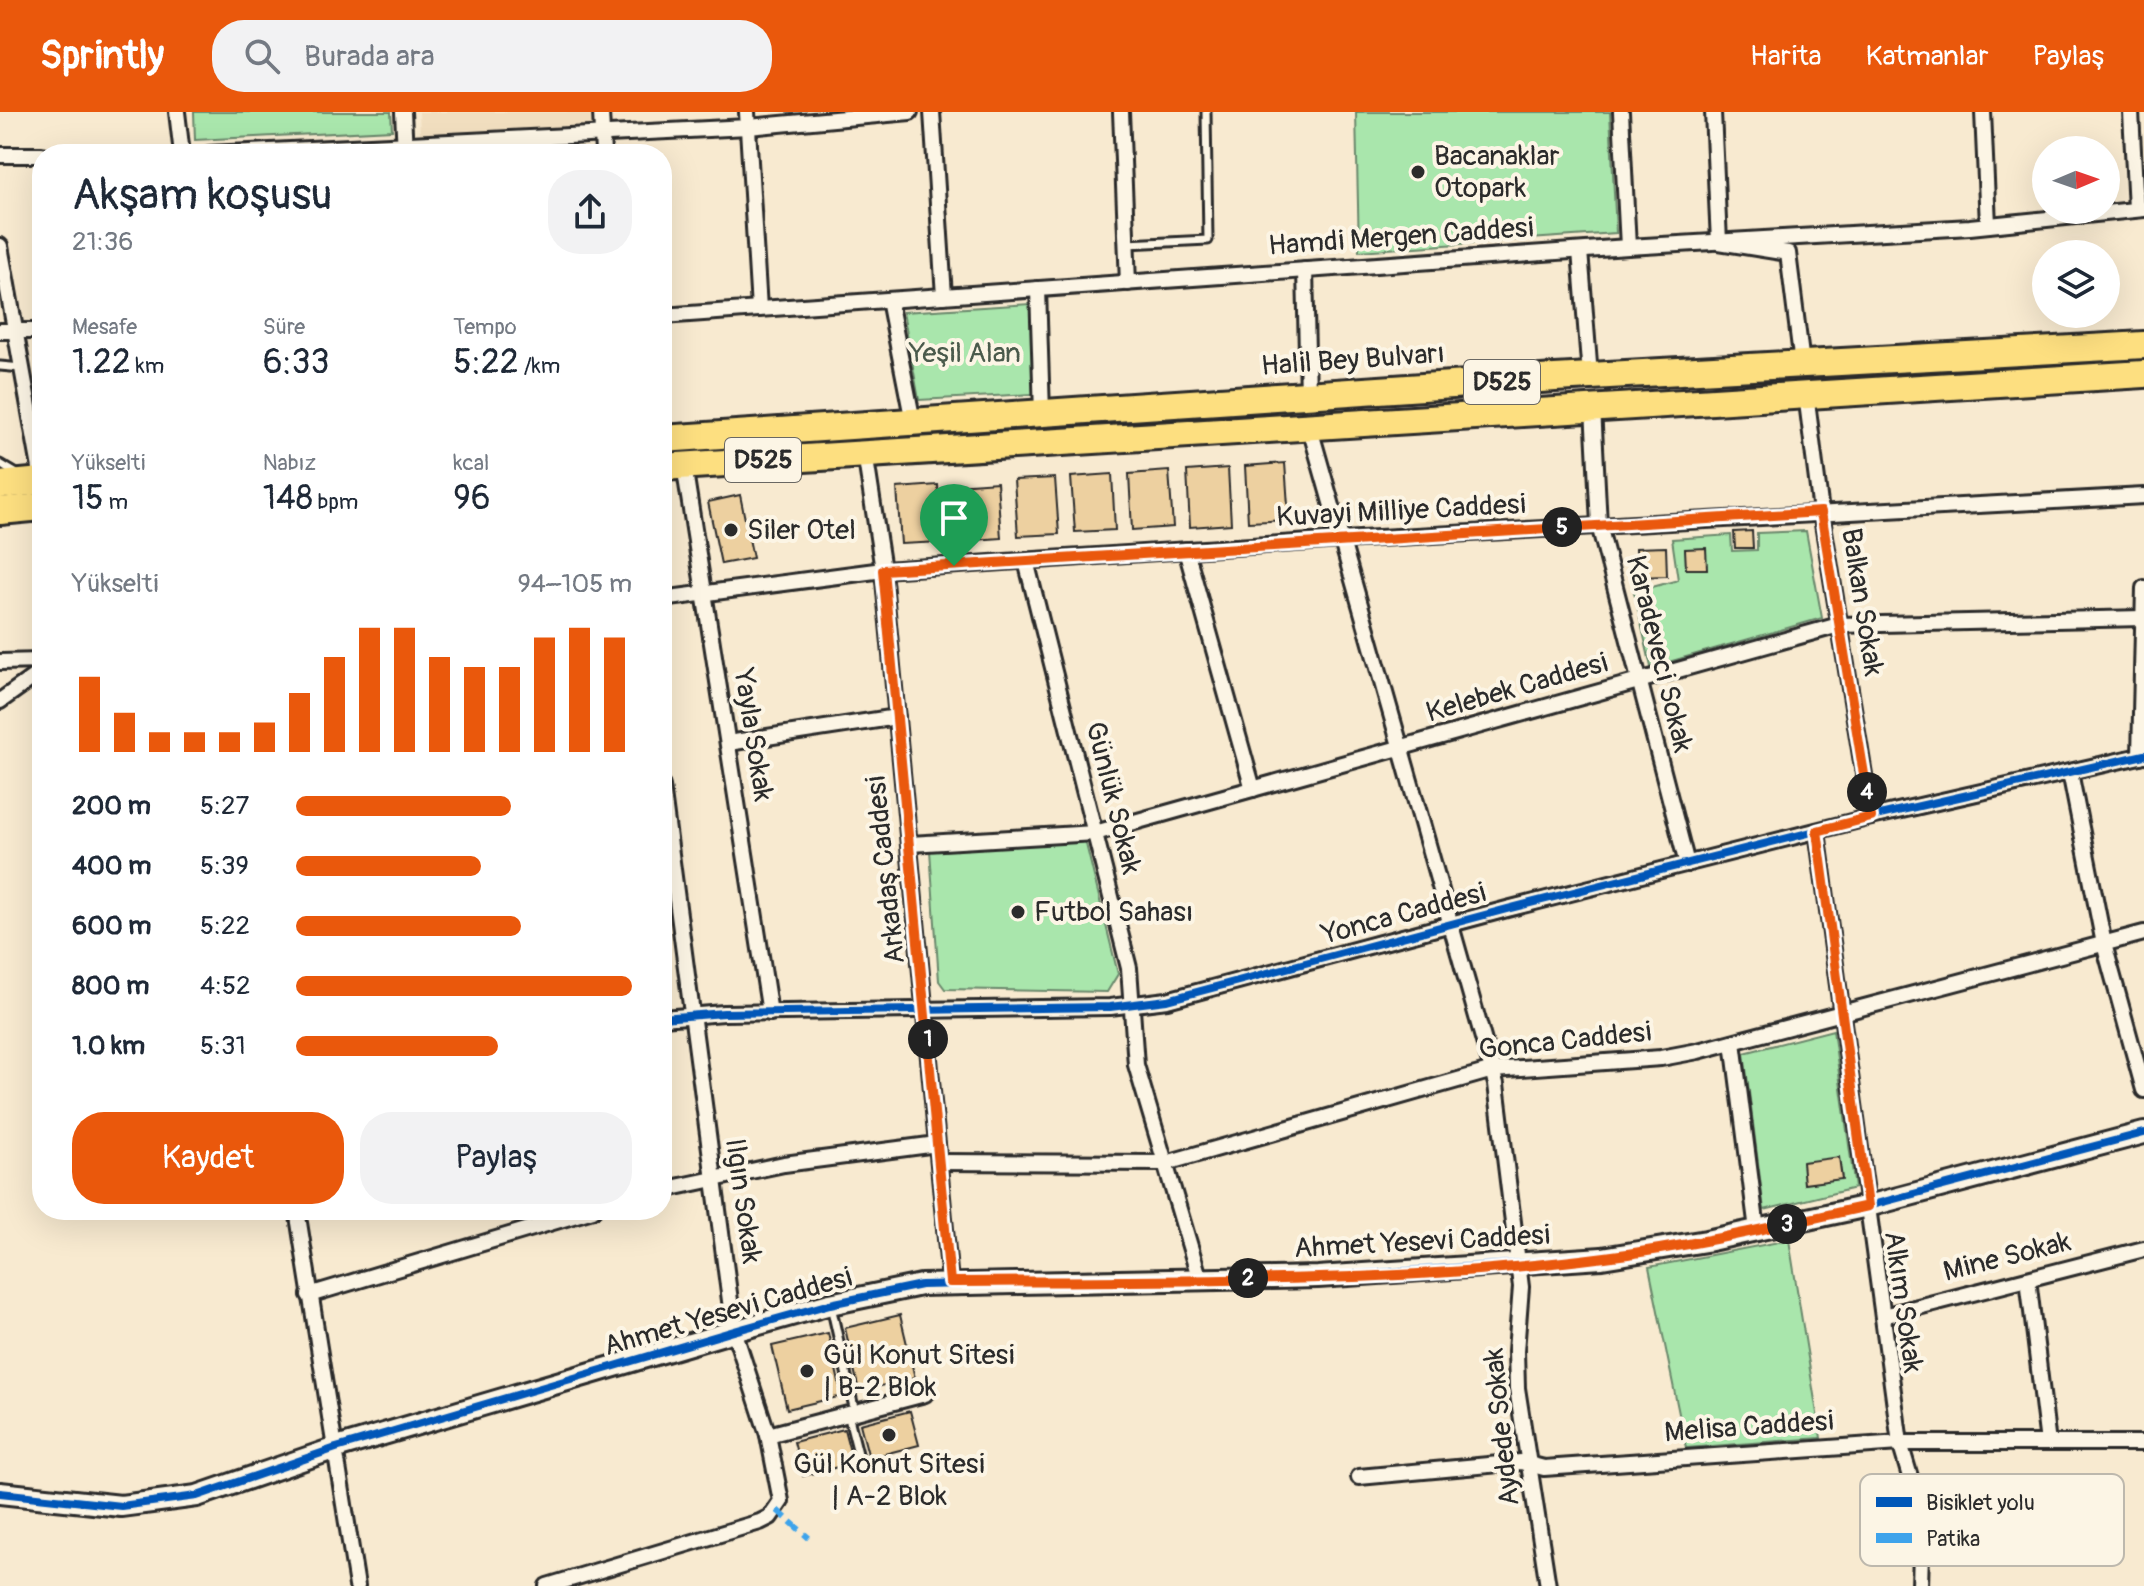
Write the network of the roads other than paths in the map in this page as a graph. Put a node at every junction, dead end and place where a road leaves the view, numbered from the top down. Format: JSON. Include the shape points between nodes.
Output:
{"nodes":[{"id":1,"x":177,"y":112,"type":"edge"},
{"id":2,"x":403,"y":112,"type":"edge"},
{"id":3,"x":601,"y":112,"type":"edge"},
{"id":4,"x":910,"y":112,"type":"edge"},
{"id":5,"x":932,"y":112,"type":"edge"},
{"id":6,"x":1121,"y":112,"type":"edge"},
{"id":7,"x":1206,"y":112,"type":"edge"},
{"id":8,"x":1621,"y":112,"type":"edge"},
{"id":9,"x":1713,"y":112,"type":"edge"},
{"id":10,"x":1983,"y":112,"type":"edge"},
{"id":11,"x":2131,"y":112,"type":"edge"},
{"id":12,"x":748,"y":120,"type":"edge"},
{"id":13,"x":602,"y":135,"type":"junction"},
{"id":14,"x":181,"y":144,"type":"edge"},
{"id":15,"x":405,"y":144,"type":"edge"},
{"id":16,"x":484,"y":144,"type":"edge"},
{"id":17,"x":602,"y":144,"type":"edge"},
{"id":18,"x":0,"y":155,"type":"edge"},
{"id":19,"x":32,"y":155,"type":"edge"},
{"id":20,"x":2140,"y":209,"type":"edge"},
{"id":21,"x":1988,"y":225,"type":"junction"},
{"id":22,"x":1719,"y":242,"type":"junction"},
{"id":23,"x":1127,"y":244,"type":"junction"},
{"id":24,"x":0,"y":246,"type":"edge"},
{"id":25,"x":1628,"y":247,"type":"junction"},
{"id":26,"x":1580,"y":251,"type":"junction"},
{"id":27,"x":1305,"y":270,"type":"junction"},
{"id":28,"x":1128,"y":283,"type":"junction"},
{"id":29,"x":1038,"y":289,"type":"junction"},
{"id":30,"x":944,"y":296,"type":"junction"},
{"id":31,"x":889,"y":300,"type":"junction"},
{"id":32,"x":759,"y":309,"type":"junction"},
{"id":33,"x":672,"y":315,"type":"edge"},
{"id":34,"x":8,"y":331,"type":"edge"},
{"id":35,"x":32,"y":331,"type":"edge"},
{"id":36,"x":2144,"y":345,"type":"edge"},
{"id":37,"x":1802,"y":364,"type":"junction"},
{"id":38,"x":0,"y":366,"type":"edge"},
{"id":39,"x":22,"y":368,"type":"junction"},
{"id":40,"x":0,"y":372,"type":"edge"},
{"id":41,"x":2144,"y":374,"type":"edge"},
{"id":42,"x":1590,"y":376,"type":"junction"},
{"id":43,"x":1806,"y":394,"type":"junction"},
{"id":44,"x":1308,"y":395,"type":"junction"},
{"id":45,"x":1593,"y":408,"type":"junction"},
{"id":46,"x":1042,"y":413,"type":"junction"},
{"id":47,"x":913,"y":422,"type":"junction"},
{"id":48,"x":1309,"y":425,"type":"junction"},
{"id":49,"x":672,"y":438,"type":"edge"},
{"id":50,"x":32,"y":439,"type":"edge"},
{"id":51,"x":865,"y":453,"type":"junction"},
{"id":52,"x":0,"y":464,"type":"edge"},
{"id":53,"x":673,"y":466,"type":"edge"},
{"id":54,"x":32,"y":478,"type":"edge"},
{"id":55,"x":32,"y":482,"type":"edge"},
{"id":56,"x":0,"y":485,"type":"edge"},
{"id":57,"x":2144,"y":496,"type":"edge"},
{"id":58,"x":32,"y":508,"type":"edge"},
{"id":59,"x":0,"y":511,"type":"edge"},
{"id":60,"x":1821,"y":512,"type":"junction"},
{"id":61,"x":1599,"y":525,"type":"junction"},
{"id":62,"x":1342,"y":540,"type":"junction"},
{"id":63,"x":1186,"y":550,"type":"junction"},
{"id":64,"x":1026,"y":561,"type":"junction"},
{"id":65,"x":883,"y":570,"type":"junction"},
{"id":66,"x":2144,"y":588,"type":"edge"},
{"id":67,"x":704,"y":593,"type":"junction"},
{"id":68,"x":672,"y":598,"type":"edge"},
{"id":69,"x":2143,"y":618,"type":"edge"},
{"id":70,"x":1839,"y":625,"type":"junction"},
{"id":71,"x":32,"y":661,"type":"edge"},
{"id":72,"x":0,"y":662,"type":"edge"},
{"id":73,"x":32,"y":678,"type":"edge"},
{"id":74,"x":1639,"y":681,"type":"junction"},
{"id":75,"x":0,"y":701,"type":"edge"},
{"id":76,"x":897,"y":717,"type":"junction"},
{"id":77,"x":728,"y":743,"type":"junction"},
{"id":78,"x":1401,"y":747,"type":"junction"},
{"id":79,"x":2142,"y":756,"type":"edge"},
{"id":80,"x":2070,"y":772,"type":"junction"},
{"id":81,"x":1253,"y":789,"type":"junction"},
{"id":82,"x":1871,"y":817,"type":"junction"},
{"id":83,"x":1817,"y":831,"type":"junction"},
{"id":84,"x":1095,"y":833,"type":"junction"},
{"id":85,"x":910,"y":844,"type":"junction"},
{"id":86,"x":672,"y":862,"type":"edge"},
{"id":87,"x":1687,"y":864,"type":"junction"},
{"id":88,"x":1452,"y":924,"type":"junction"},
{"id":89,"x":2144,"y":933,"type":"edge"},
{"id":90,"x":2104,"y":944,"type":"junction"},
{"id":91,"x":1134,"y":1005,"type":"junction"},
{"id":92,"x":926,"y":1010,"type":"junction"},
{"id":93,"x":770,"y":1013,"type":"junction"},
{"id":94,"x":1842,"y":1013,"type":"junction"},
{"id":95,"x":692,"y":1015,"type":"junction"},
{"id":96,"x":672,"y":1017,"type":"edge"},
{"id":97,"x":1733,"y":1042,"type":"junction"},
{"id":98,"x":1493,"y":1070,"type":"junction"},
{"id":99,"x":2144,"y":1090,"type":"edge"},
{"id":100,"x":2144,"y":1133,"type":"edge"},
{"id":101,"x":937,"y":1144,"type":"junction"},
{"id":102,"x":939,"y":1162,"type":"junction"},
{"id":103,"x":1166,"y":1163,"type":"junction"},
{"id":104,"x":714,"y":1179,"type":"junction"},
{"id":105,"x":672,"y":1188,"type":"edge"},
{"id":106,"x":1868,"y":1206,"type":"junction"},
{"id":107,"x":298,"y":1220,"type":"edge"},
{"id":108,"x":560,"y":1220,"type":"edge"},
{"id":109,"x":1757,"y":1230,"type":"junction"},
{"id":110,"x":2144,"y":1249,"type":"edge"},
{"id":111,"x":1519,"y":1265,"type":"junction"},
{"id":112,"x":2028,"y":1279,"type":"junction"},
{"id":113,"x":1200,"y":1280,"type":"junction"},
{"id":114,"x":950,"y":1282,"type":"junction"},
{"id":115,"x":309,"y":1295,"type":"junction"},
{"id":116,"x":830,"y":1304,"type":"junction"},
{"id":117,"x":1883,"y":1316,"type":"junction"},
{"id":118,"x":734,"y":1331,"type":"junction"},
{"id":119,"x":925,"y":1394,"type":"dead end"},
{"id":120,"x":852,"y":1413,"type":"junction"},
{"id":121,"x":768,"y":1435,"type":"junction"},
{"id":122,"x":1900,"y":1443,"type":"junction"},
{"id":123,"x":2048,"y":1443,"type":"junction"},
{"id":124,"x":2144,"y":1443,"type":"edge"},
{"id":125,"x":336,"y":1448,"type":"junction"},
{"id":126,"x":1529,"y":1464,"type":"junction"},
{"id":127,"x":862,"y":1469,"type":"dead end"},
{"id":128,"x":1909,"y":1474,"type":"edge"},
{"id":129,"x":1359,"y":1477,"type":"dead end"},
{"id":130,"x":0,"y":1493,"type":"edge"},
{"id":131,"x":1921,"y":1566,"type":"edge"},
{"id":132,"x":357,"y":1586,"type":"edge"},
{"id":133,"x":547,"y":1586,"type":"edge"},
{"id":134,"x":1548,"y":1586,"type":"edge"},
{"id":135,"x":1920,"y":1586,"type":"edge"}],
"edges":[{"from":1,"to":14,"type":"street"},
{"from":2,"to":15,"type":"street"},
{"from":3,"to":13,"type":"street"},
{"from":4,"to":12,"type":"street"},
{"from":5,"to":30,"type":"street"},
{"from":6,"to":23,"type":"street"},
{"from":7,"to":23,"type":"lane","via":[[1208,240]]},
{"from":8,"to":25,"type":"street"},
{"from":9,"to":22,"type":"street"},
{"from":10,"to":21,"type":"street"},
{"from":11,"to":20,"type":"street"},
{"from":12,"to":13,"type":"street"},
{"from":12,"to":32,"type":"street"},
{"from":13,"to":16,"type":"street"},
{"from":13,"to":17,"type":"street"},
{"from":18,"to":19,"type":"street"},
{"from":20,"to":21,"type":"street","name":"Hamdi Mergen Caddesi"},
{"from":21,"to":22,"type":"street","name":"Hamdi Mergen Caddesi"},
{"from":22,"to":25,"type":"street","name":"Hamdi Mergen Caddesi"},
{"from":22,"to":37,"type":"street","via":[[1788,253]]},
{"from":23,"to":28,"type":"street"},
{"from":24,"to":34,"type":"street"},
{"from":25,"to":26,"type":"street","name":"Hamdi Mergen Caddesi"},
{"from":26,"to":27,"type":"street","name":"Hamdi Mergen Caddesi"},
{"from":26,"to":42,"type":"street"},
{"from":27,"to":28,"type":"street","name":"Hamdi Mergen Caddesi"},
{"from":27,"to":44,"type":"street"},
{"from":28,"to":29,"type":"street","name":"Hamdi Mergen Caddesi"},
{"from":29,"to":30,"type":"street","name":"Hamdi Mergen Caddesi"},
{"from":29,"to":46,"type":"street"},
{"from":30,"to":31,"type":"street","name":"Hamdi Mergen Caddesi"},
{"from":31,"to":32,"type":"street","name":"Hamdi Mergen Caddesi"},
{"from":31,"to":47,"type":"street"},
{"from":32,"to":33,"type":"street","name":"Hamdi Mergen Caddesi"},
{"from":34,"to":35,"type":"street"},
{"from":34,"to":39,"type":"street"},
{"from":36,"to":37,"type":"highway","name":"Halil Bey Bulvarı","number":"D525"},
{"from":37,"to":42,"type":"highway","name":"Halil Bey Bulvarı","number":"D525"},
{"from":38,"to":39,"type":"lane"},
{"from":38,"to":40,"type":"lane"},
{"from":39,"to":50,"type":"street"},
{"from":41,"to":43,"type":"highway","number":"D525"},
{"from":42,"to":44,"type":"highway","name":"Halil Bey Bulvarı","number":"D525"},
{"from":43,"to":45,"type":"highway","number":"D525"},
{"from":43,"to":60,"type":"street","name":"Balkan Sokak"},
{"from":44,"to":46,"type":"highway","name":"Halil Bey Bulvarı","number":"D525"},
{"from":45,"to":48,"type":"highway","number":"D525"},
{"from":45,"to":61,"type":"street","name":"Karadeveci Sokak"},
{"from":46,"to":47,"type":"highway","name":"Halil Bey Bulvarı","number":"D525"},
{"from":47,"to":49,"type":"highway","name":"Halil Bey Bulvarı","number":"D525"},
{"from":48,"to":51,"type":"highway","number":"D525"},
{"from":48,"to":62,"type":"street","name":"Aydede Sokak"},
{"from":51,"to":53,"type":"highway","number":"D525"},
{"from":51,"to":65,"type":"street","name":"Arkadaş Caddesi"},
{"from":52,"to":54,"type":"lane"},
{"from":53,"to":67,"type":"street","name":"Yayla Sokak"},
{"from":55,"to":56,"type":"highway"},
{"from":57,"to":60,"type":"street","name":"Kuvayi Milliye Caddesi"},
{"from":58,"to":59,"type":"highway"},
{"from":60,"to":61,"type":"street","name":"Kuvayi Milliye Caddesi"},
{"from":60,"to":70,"type":"street","name":"Balkan Sokak"},
{"from":61,"to":62,"type":"street","name":"Kuvayi Milliye Caddesi"},
{"from":61,"to":74,"type":"street","name":"Karadeveci Sokak"},
{"from":62,"to":63,"type":"street","name":"Kuvayi Milliye Caddesi"},
{"from":62,"to":78,"type":"street","name":"Aydede Sokak"},
{"from":63,"to":64,"type":"street","name":"Kuvayi Milliye Caddesi"},
{"from":63,"to":81,"type":"street"},
{"from":64,"to":65,"type":"street","name":"Kuvayi Milliye Caddesi"},
{"from":64,"to":84,"type":"street","name":"Günlük Sokak"},
{"from":65,"to":67,"type":"street","name":"Kuvayi Milliye Caddesi"},
{"from":65,"to":76,"type":"street","name":"Arkadaş Caddesi"},
{"from":66,"to":69,"type":"street"},
{"from":67,"to":68,"type":"street","name":"Kuvayi Milliye Caddesi"},
{"from":67,"to":77,"type":"street","name":"Yayla Sokak"},
{"from":69,"to":70,"type":"street","name":"Kelebek Caddesi"},
{"from":69,"to":79,"type":"street"},
{"from":70,"to":74,"type":"street","name":"Kelebek Caddesi"},
{"from":70,"to":82,"type":"street","name":"Balkan Sokak"},
{"from":71,"to":72,"type":"street"},
{"from":73,"to":75,"type":"street"},
{"from":74,"to":78,"type":"street","name":"Kelebek Caddesi"},
{"from":74,"to":87,"type":"street","name":"Karadeveci Sokak"},
{"from":76,"to":77,"type":"street"},
{"from":76,"to":85,"type":"street","name":"Arkadaş Caddesi"},
{"from":77,"to":93,"type":"street","name":"Yayla Sokak"},
{"from":78,"to":81,"type":"street","name":"Kelebek Caddesi"},
{"from":78,"to":88,"type":"street","name":"Aydede Sokak"},
{"from":79,"to":80,"type":"street","name":"Yonca Caddesi"},
{"from":80,"to":82,"type":"street","name":"Yonca Caddesi"},
{"from":80,"to":90,"type":"street"},
{"from":81,"to":84,"type":"street","name":"Kelebek Caddesi"},
{"from":82,"to":83,"type":"street","name":"Yonca Caddesi"},
{"from":83,"to":87,"type":"street","name":"Yonca Caddesi"},
{"from":83,"to":94,"type":"street","name":"Alkım Sokak"},
{"from":84,"to":85,"type":"street","name":"Kelebek Caddesi"},
{"from":84,"to":91,"type":"street","name":"Günlük Sokak"},
{"from":85,"to":92,"type":"street","name":"Arkadaş Caddesi"},
{"from":86,"to":95,"type":"street","name":"Ilgın Sokak"},
{"from":87,"to":88,"type":"street","name":"Yonca Caddesi"},
{"from":88,"to":91,"type":"street","name":"Yonca Caddesi"},
{"from":88,"to":98,"type":"street","name":"Aydede Sokak"},
{"from":89,"to":90,"type":"street","name":"Gonca Caddesi"},
{"from":90,"to":94,"type":"street","name":"Gonca Caddesi"},
{"from":90,"to":99,"type":"street"},
{"from":91,"to":92,"type":"street","name":"Yonca Caddesi"},
{"from":91,"to":103,"type":"street","name":"Günlük Sokak","via":[[1136,1065]]},
{"from":92,"to":93,"type":"street","name":"Yonca Caddesi"},
{"from":92,"to":101,"type":"street","name":"Arkadaş Caddesi"},
{"from":93,"to":95,"type":"street","name":"Yonca Caddesi"},
{"from":94,"to":97,"type":"street","name":"Gonca Caddesi"},
{"from":94,"to":106,"type":"street","name":"Alkım Sokak"},
{"from":95,"to":96,"type":"street","name":"Yonca Caddesi"},
{"from":95,"to":104,"type":"street","name":"Ilgın Sokak"},
{"from":97,"to":98,"type":"street","name":"Gonca Caddesi","via":[[1661,1058]]},
{"from":97,"to":109,"type":"street"},
{"from":98,"to":103,"type":"street","name":"Gonca Caddesi"},
{"from":98,"to":111,"type":"street","name":"Aydede Sokak"},
{"from":100,"to":106,"type":"street","name":"Ahmet Yesevi Caddesi"},
{"from":101,"to":102,"type":"street","name":"Arkadaş Caddesi"},
{"from":101,"to":104,"type":"street"},
{"from":102,"to":103,"type":"street","name":"Gonca Caddesi"},
{"from":102,"to":114,"type":"street","name":"Arkadaş Caddesi"},
{"from":103,"to":113,"type":"street","name":"Günlük Sokak"},
{"from":104,"to":105,"type":"street"},
{"from":104,"to":118,"type":"street","name":"Ilgın Sokak"},
{"from":106,"to":109,"type":"street","name":"Ahmet Yesevi Caddesi"},
{"from":106,"to":117,"type":"street","name":"Alkım Sokak"},
{"from":107,"to":115,"type":"street"},
{"from":108,"to":115,"type":"street"},
{"from":109,"to":111,"type":"street","name":"Ahmet Yesevi Caddesi","via":[[1654,1251]]},
{"from":110,"to":112,"type":"street","name":"Mine Sokak"},
{"from":111,"to":113,"type":"street","name":"Ahmet Yesevi Caddesi"},
{"from":111,"to":126,"type":"street","name":"Aydede Sokak","via":[[1516,1368]]},
{"from":112,"to":117,"type":"street","name":"Mine Sokak"},
{"from":112,"to":123,"type":"street"},
{"from":113,"to":114,"type":"street","name":"Ahmet Yesevi Caddesi"},
{"from":114,"to":116,"type":"street","name":"Ahmet Yesevi Caddesi"},
{"from":115,"to":125,"type":"street"},
{"from":116,"to":118,"type":"street","name":"Ahmet Yesevi Caddesi"},
{"from":116,"to":120,"type":"lane"},
{"from":117,"to":122,"type":"street","name":"Alkım Sokak"},
{"from":118,"to":121,"type":"street","name":"Ilgın Sokak"},
{"from":118,"to":125,"type":"street","name":"Ahmet Yesevi Caddesi"},
{"from":119,"to":120,"type":"street"},
{"from":120,"to":121,"type":"street"},
{"from":120,"to":127,"type":"lane"},
{"from":121,"to":133,"type":"street","name":"Ilgın Sokak","via":[[781,1491],[770,1517]]},
{"from":122,"to":123,"type":"street","name":"Melisa Caddesi"},
{"from":122,"to":126,"type":"street","name":"Melisa Caddesi","via":[[1544,1468]]},
{"from":122,"to":128,"type":"street","name":"Alkım Sokak"},
{"from":123,"to":124,"type":"street","name":"Melisa Caddesi"},
{"from":125,"to":130,"type":"street","name":"Ahmet Yesevi Caddesi","via":[[197,1496],[146,1505]]},
{"from":125,"to":132,"type":"street"},
{"from":126,"to":129,"type":"street","name":"Melisa Caddesi"},
{"from":126,"to":134,"type":"street","name":"Aydede Sokak"},
{"from":131,"to":135,"type":"street","name":"Alkım Sokak"}]}
